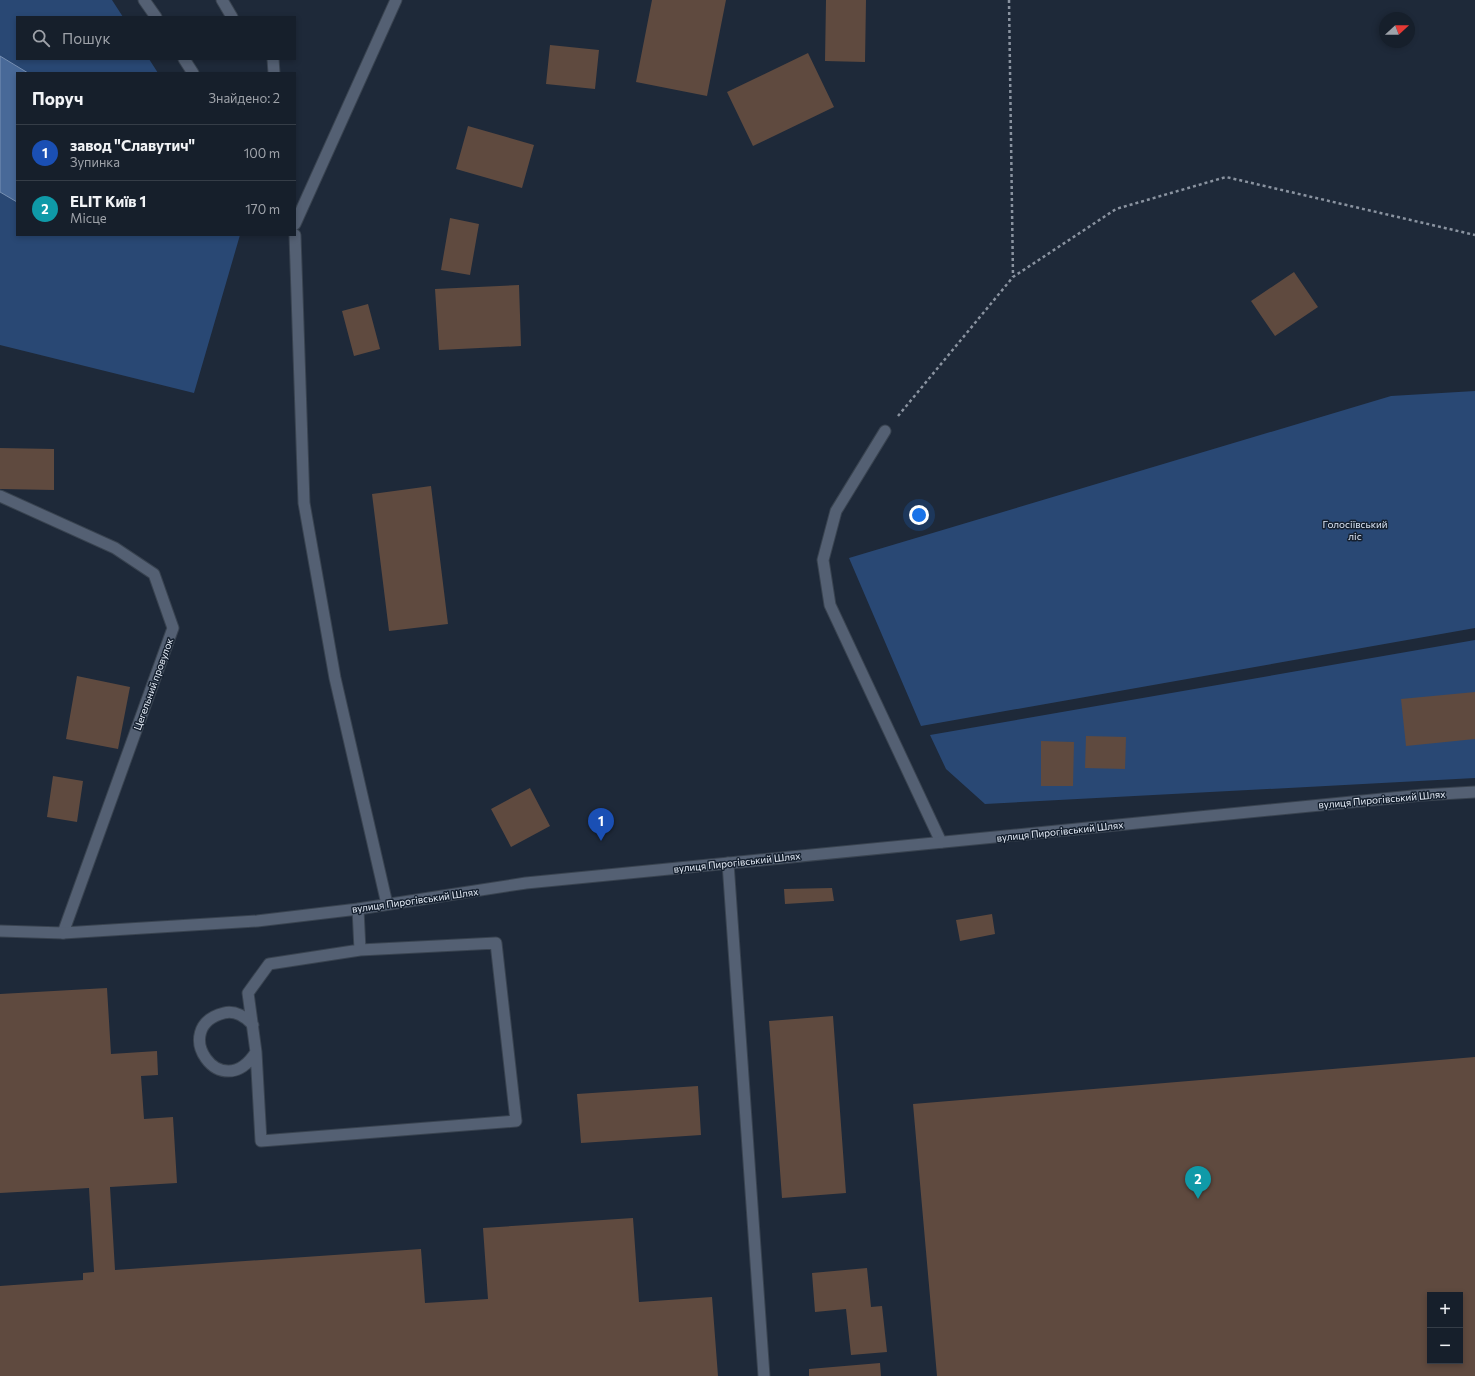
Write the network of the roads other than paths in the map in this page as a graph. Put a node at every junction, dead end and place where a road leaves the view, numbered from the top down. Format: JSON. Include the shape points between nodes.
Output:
{"nodes":[{"id":1,"x":144,"y":0,"type":"edge"},
{"id":2,"x":222,"y":0,"type":"edge"},
{"id":3,"x":396,"y":0,"type":"edge"},
{"id":4,"x":155,"y":16,"type":"edge"},
{"id":5,"x":231,"y":16,"type":"edge"},
{"id":6,"x":185,"y":60,"type":"edge"},
{"id":7,"x":273,"y":60,"type":"edge"},
{"id":8,"x":192,"y":72,"type":"edge"},
{"id":9,"x":274,"y":72,"type":"edge"},
{"id":10,"x":296,"y":222,"type":"edge"},
{"id":11,"x":295,"y":236,"type":"edge"},
{"id":12,"x":885,"y":431,"type":"road end"},
{"id":13,"x":0,"y":496,"type":"edge"},
{"id":14,"x":1475,"y":792,"type":"edge"},
{"id":15,"x":941,"y":842,"type":"junction"},
{"id":16,"x":728,"y":863,"type":"junction"},
{"id":17,"x":387,"y":904,"type":"junction"},
{"id":18,"x":358,"y":909,"type":"junction"},
{"id":19,"x":0,"y":931,"type":"edge"},
{"id":20,"x":63,"y":933,"type":"junction"},
{"id":21,"x":360,"y":950,"type":"junction"},
{"id":22,"x":253,"y":1025,"type":"junction"},
{"id":23,"x":256,"y":1052,"type":"junction"},
{"id":24,"x":764,"y":1376,"type":"edge"}],
"edges":[{"from":1,"to":4,"type":"street"},
{"from":2,"to":5,"type":"street"},
{"from":3,"to":10,"type":"street"},
{"from":6,"to":8,"type":"street"},
{"from":7,"to":9,"type":"street"},
{"from":11,"to":17,"type":"street","via":[[304,503],[335,678]]},
{"from":12,"to":15,"type":"street","via":[[836,511],[823,560],[830,605]]},
{"from":13,"to":20,"type":"street","name":"Цегельний провулок","via":[[115,548],[154,574],[173,628]]},
{"from":14,"to":15,"type":"street","name":"вулиця Пирогівський Шлях"},
{"from":15,"to":16,"type":"street","name":"вулиця Пирогівський Шлях"},
{"from":16,"to":17,"type":"street","name":"вулиця Пирогівський Шлях","via":[[526,883]]},
{"from":16,"to":24,"type":"street"},
{"from":17,"to":18,"type":"street","name":"вулиця Пирогівський Шлях"},
{"from":18,"to":20,"type":"street","name":"вулиця Пирогівський Шлях","via":[[257,921]]},
{"from":18,"to":21,"type":"street"},
{"from":19,"to":20,"type":"street","name":"вулиця Пирогівський Шлях"},
{"from":21,"to":22,"type":"street","via":[[269,964],[248,993]]},
{"from":21,"to":23,"type":"street","via":[[496,943],[516,1121],[261,1140]]},
{"from":22,"to":23,"type":"street"},
{"from":22,"to":23,"type":"street","via":[[238,1013],[226,1012],[207,1021],[201,1030],[199,1041],[206,1061],[216,1068],[228,1071],[240,1069],[250,1062]]}]}
